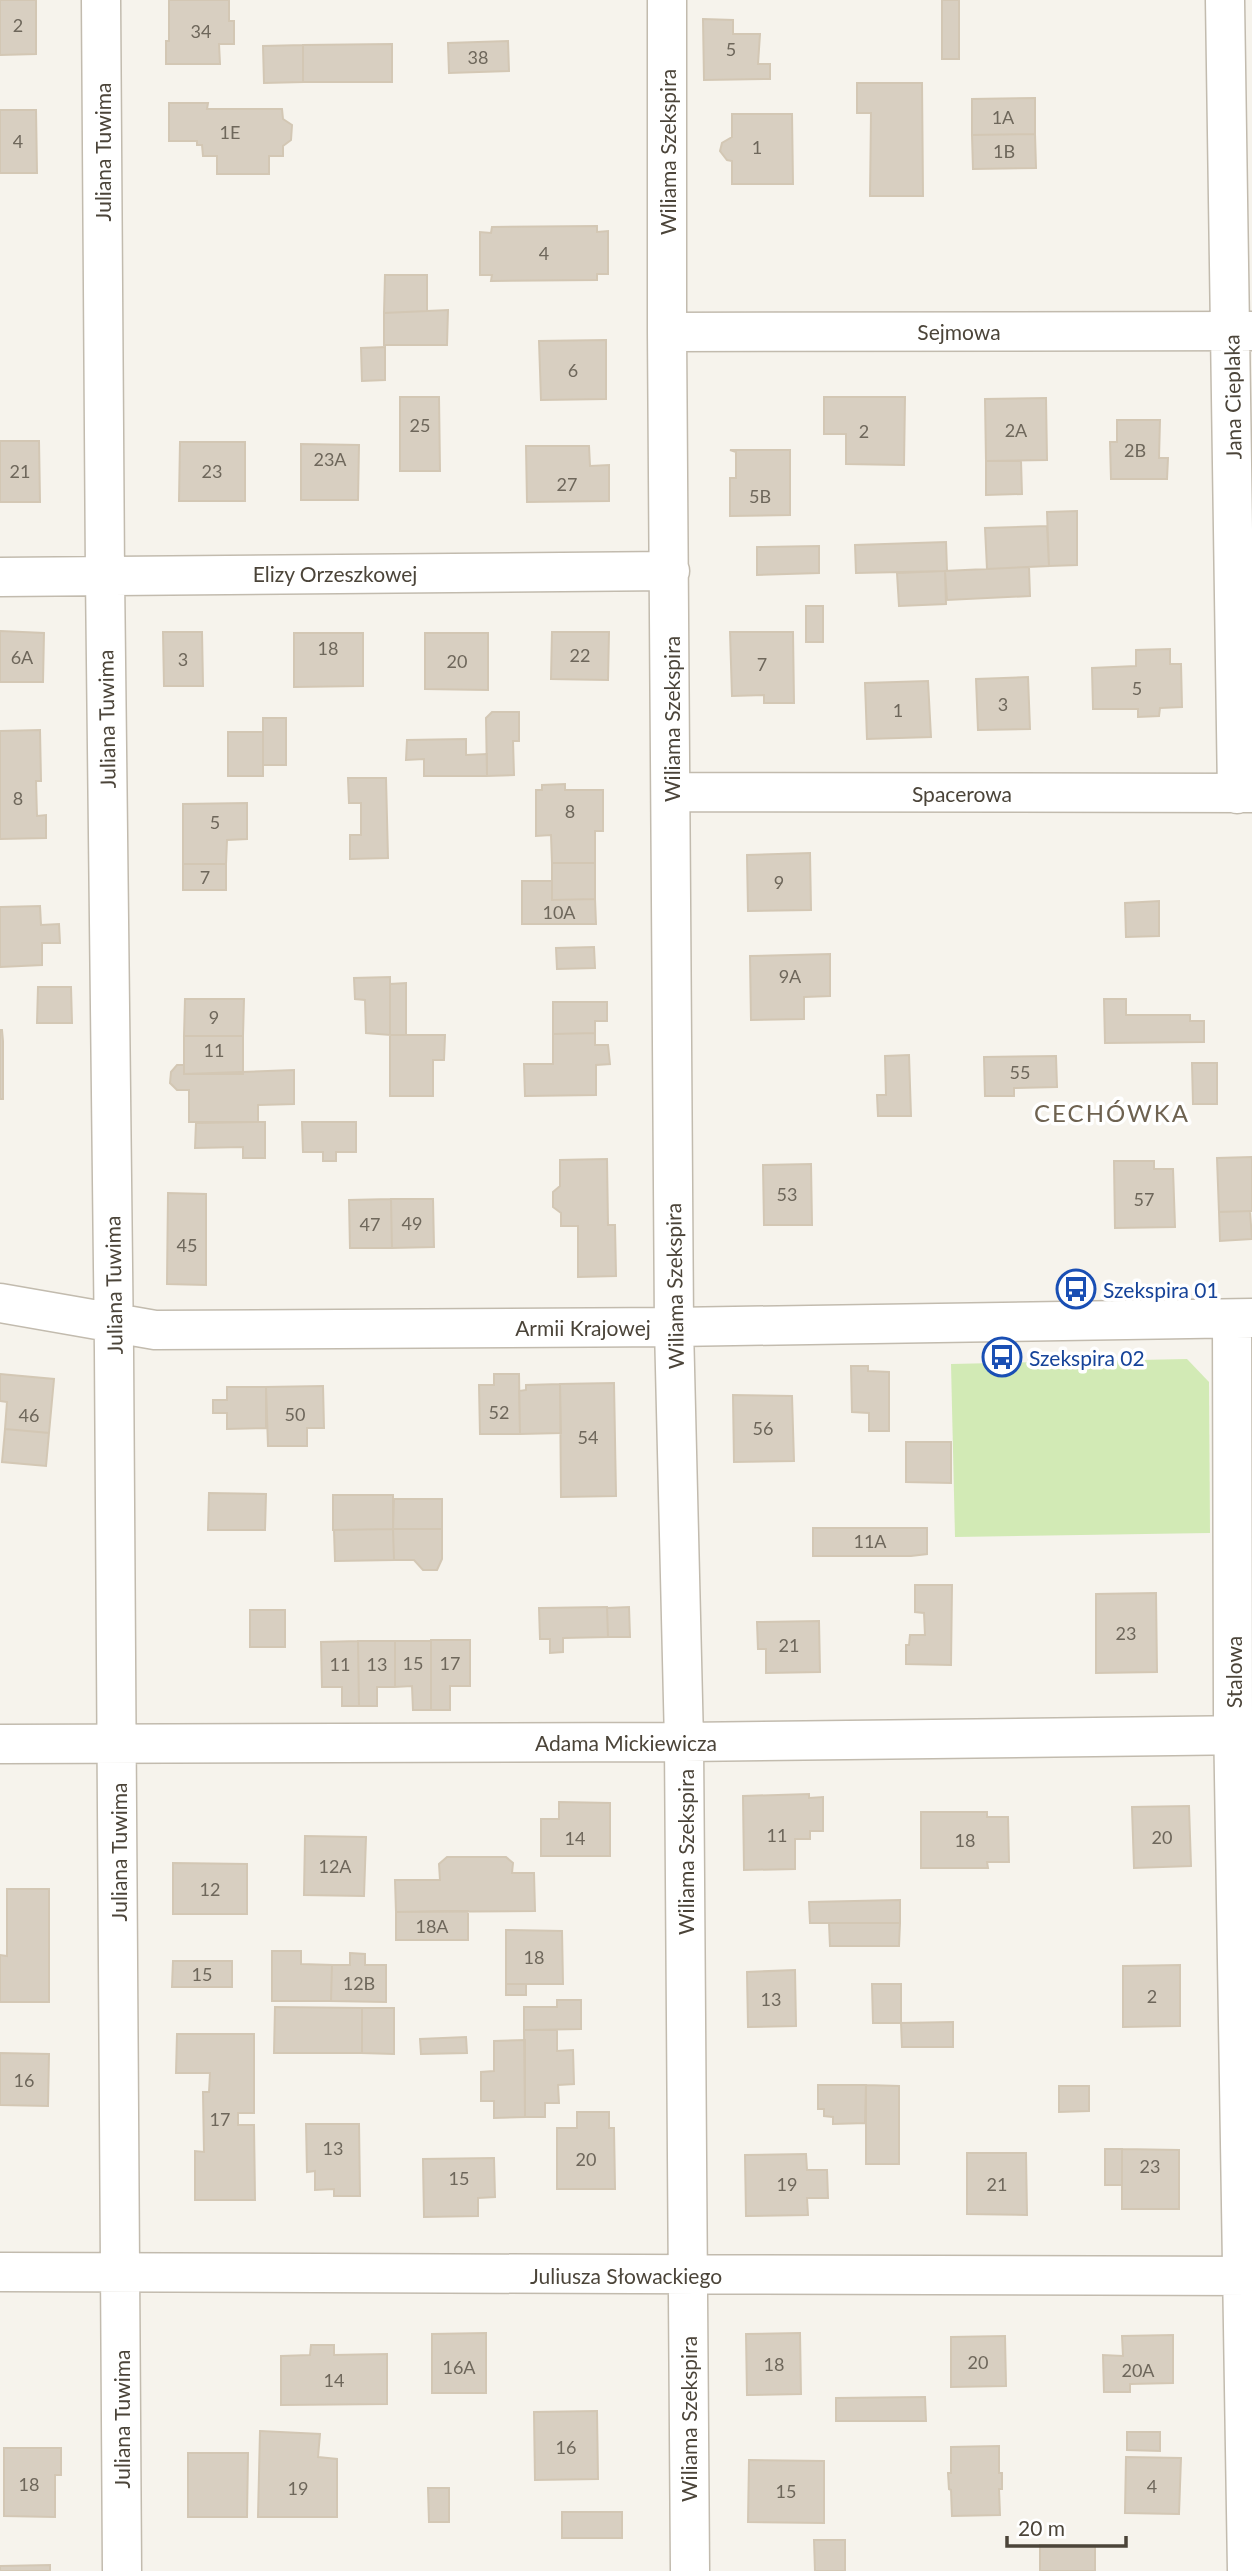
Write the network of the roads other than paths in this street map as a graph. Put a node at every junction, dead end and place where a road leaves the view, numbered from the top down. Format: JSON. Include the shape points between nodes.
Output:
{"nodes":[{"id":1,"x":101,"y":0,"type":"edge"},
{"id":2,"x":667,"y":0,"type":"edge"},
{"id":3,"x":1225,"y":0,"type":"edge"},
{"id":4,"x":1242,"y":331,"type":"edge"},
{"id":5,"x":667,"y":332,"type":"junction"},
{"id":6,"x":670,"y":571,"type":"junction"},
{"id":7,"x":105,"y":575,"type":"junction"},
{"id":8,"x":0,"y":577,"type":"edge"},
{"id":9,"x":671,"y":792,"type":"junction"},
{"id":10,"x":1244,"y":793,"type":"edge"},
{"id":11,"x":0,"y":1303,"type":"edge"},
{"id":12,"x":1242,"y":1319,"type":"edge"},
{"id":13,"x":113,"y":1324,"type":"junction"},
{"id":14,"x":674,"y":1327,"type":"junction"},
{"id":15,"x":1243,"y":1735,"type":"edge"},
{"id":16,"x":684,"y":1742,"type":"junction"},
{"id":17,"x":0,"y":1744,"type":"edge"},
{"id":18,"x":117,"y":1745,"type":"junction"},
{"id":19,"x":120,"y":2271,"type":"junction"},
{"id":20,"x":0,"y":2272,"type":"edge"},
{"id":21,"x":687,"y":2275,"type":"junction"},
{"id":22,"x":1246,"y":2276,"type":"edge"},
{"id":23,"x":122,"y":2571,"type":"edge"},
{"id":24,"x":690,"y":2571,"type":"edge"},
{"id":25,"x":1247,"y":2571,"type":"edge"}],
"edges":[{"from":1,"to":7,"type":"street","name":"Juliana Tuwima"},
{"from":2,"to":5,"type":"street","name":"Wiliama Szekspira"},
{"from":3,"to":4,"type":"street","name":"Jana Cieplaka"},
{"from":4,"to":5,"type":"street","name":"Sejmowa"},
{"from":4,"to":10,"type":"street","name":"Jana Cieplaka"},
{"from":5,"to":6,"type":"street","name":"Wiliama Szekspira"},
{"from":6,"to":7,"type":"street","name":"Elizy Orzeszkowej"},
{"from":6,"to":9,"type":"street","name":"Wiliama Szekspira"},
{"from":7,"to":8,"type":"street","name":"Elizy Orzeszkowej"},
{"from":7,"to":13,"type":"street","name":"Juliana Tuwima"},
{"from":9,"to":10,"type":"street","name":"Spacerowa"},
{"from":9,"to":14,"type":"street","name":"Wiliama Szekspira"},
{"from":11,"to":13,"type":"street","name":"Armii Krajowej"},
{"from":12,"to":14,"type":"street","name":"Armii Krajowej"},
{"from":12,"to":15,"type":"street","name":"Stalowa"},
{"from":13,"to":14,"type":"street","name":"Armii Krajowej","via":[[155,1330]]},
{"from":13,"to":18,"type":"street","name":"Juliana Tuwima"},
{"from":14,"to":16,"type":"street","name":"Wiliama Szekspira"},
{"from":15,"to":16,"type":"street","name":"Adama Mickiewicza"},
{"from":15,"to":22,"type":"street","name":"Stalowa"},
{"from":16,"to":18,"type":"street","name":"Adama Mickiewicza"},
{"from":16,"to":21,"type":"street","name":"Wiliama Szekspira"},
{"from":17,"to":18,"type":"street","name":"Adama Mickiewicza"},
{"from":18,"to":19,"type":"street","name":"Juliana Tuwima"},
{"from":19,"to":20,"type":"street","name":"Juliusza Słowackiego"},
{"from":19,"to":21,"type":"street","name":"Juliusza Słowackiego"},
{"from":19,"to":23,"type":"street","name":"Juliana Tuwima"},
{"from":21,"to":22,"type":"street","name":"Juliusza Słowackiego"},
{"from":21,"to":24,"type":"street","name":"Wiliama Szekspira"},
{"from":22,"to":25,"type":"street","name":"Stalowa"}]}
